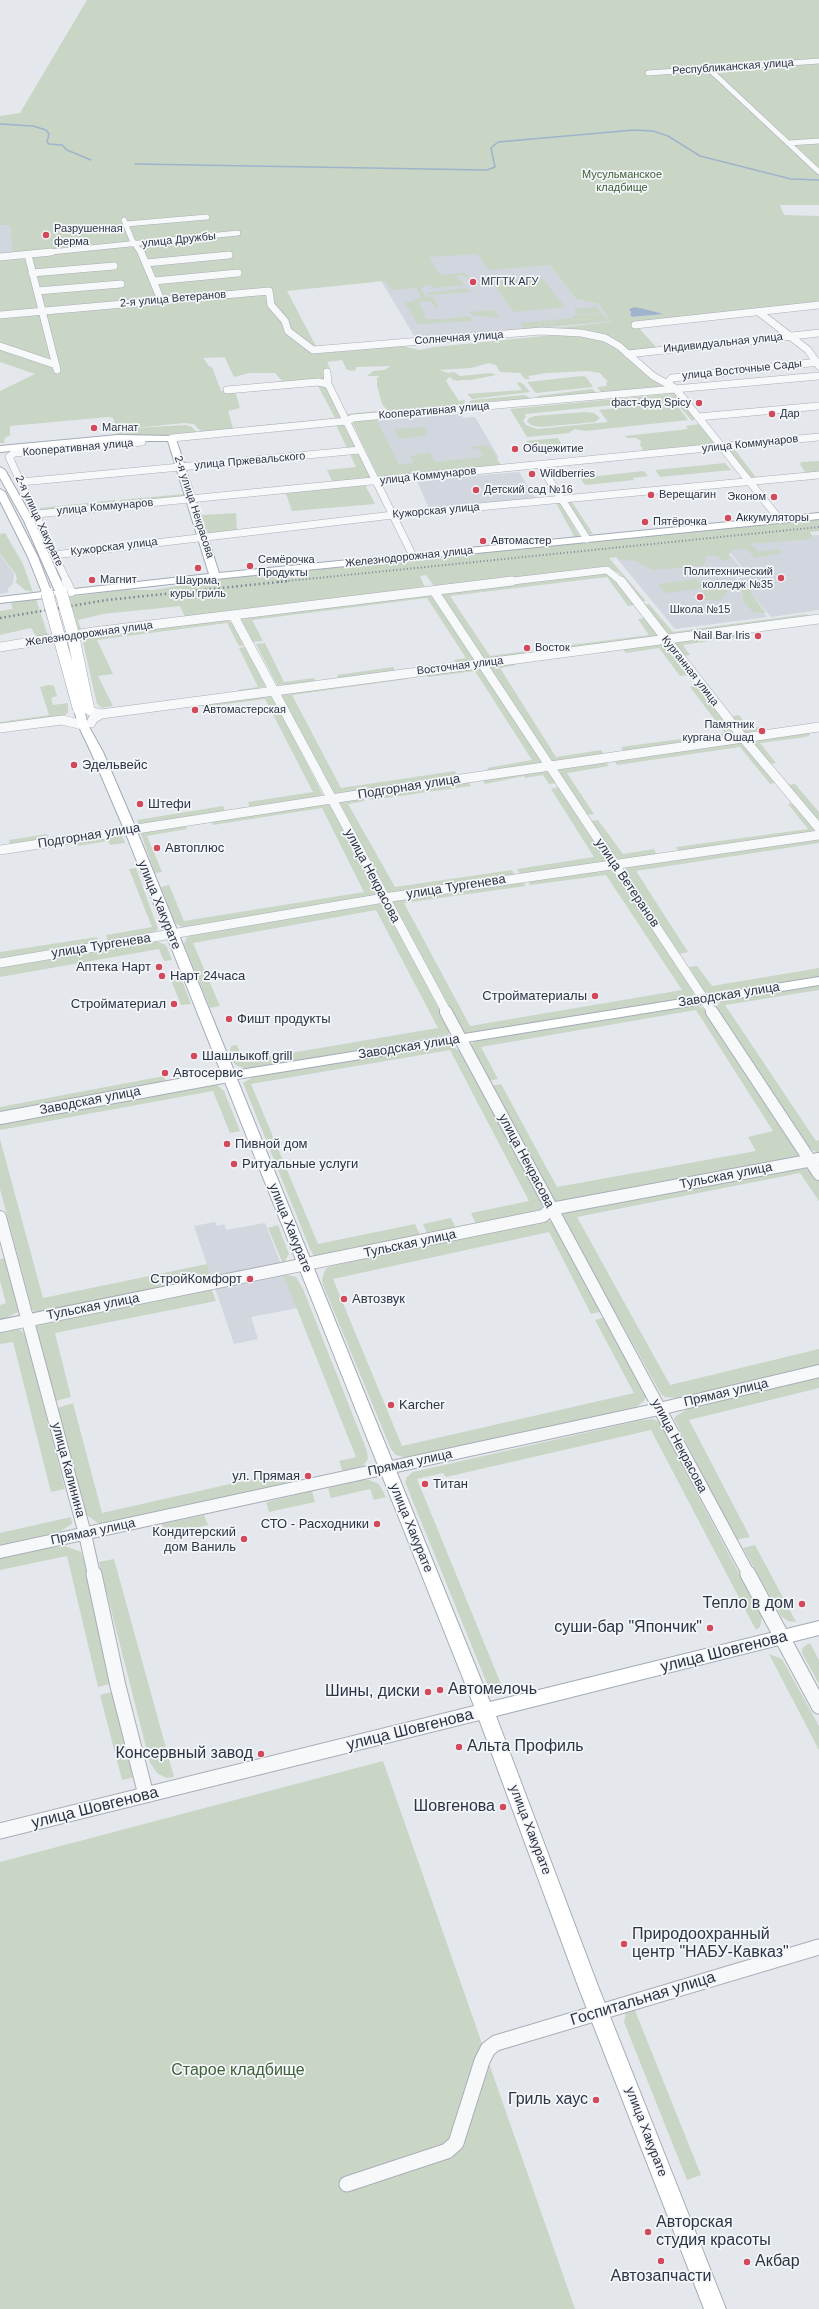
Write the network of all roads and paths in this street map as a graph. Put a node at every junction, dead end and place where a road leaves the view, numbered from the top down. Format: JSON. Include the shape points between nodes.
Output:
{"nodes":[{"id":1,"x":819,"y":61,"type":"edge"},
{"id":2,"x":709,"y":69,"type":"junction"},
{"id":3,"x":648,"y":73,"type":"dead end"},
{"id":4,"x":819,"y":141,"type":"edge"},
{"id":5,"x":789,"y":143,"type":"junction"},
{"id":6,"x":819,"y":172,"type":"edge"},
{"id":7,"x":208,"y":217,"type":"dead end"},
{"id":8,"x":238,"y":233,"type":"dead end"},
{"id":9,"x":135,"y":244,"type":"junction"},
{"id":10,"x":28,"y":255,"type":"junction"},
{"id":11,"x":229,"y":255,"type":"dead end"},
{"id":12,"x":0,"y":257,"type":"edge"},
{"id":13,"x":146,"y":263,"type":"junction"},
{"id":14,"x":114,"y":266,"type":"dead end"},
{"id":15,"x":32,"y":273,"type":"junction"},
{"id":16,"x":238,"y":273,"type":"dead end"},
{"id":17,"x":154,"y":281,"type":"junction"},
{"id":18,"x":121,"y":284,"type":"dead end"},
{"id":19,"x":37,"y":291,"type":"junction"},
{"id":20,"x":161,"y":300,"type":"junction"},
{"id":21,"x":819,"y":305,"type":"edge"},
{"id":22,"x":42,"y":311,"type":"junction"},
{"id":23,"x":760,"y":313,"type":"junction"},
{"id":24,"x":0,"y":315,"type":"edge"},
{"id":25,"x":635,"y":325,"type":"dead end"},
{"id":26,"x":819,"y":334,"type":"edge"},
{"id":27,"x":791,"y":337,"type":"junction"},
{"id":28,"x":0,"y":346,"type":"edge"},
{"id":29,"x":313,"y":350,"type":"joint"},
{"id":30,"x":628,"y":354,"type":"junction"},
{"id":31,"x":818,"y":364,"type":"edge"},
{"id":32,"x":327,"y":372,"type":"dead end"},
{"id":33,"x":819,"y":376,"type":"edge"},
{"id":34,"x":667,"y":383,"type":"junction"},
{"id":35,"x":328,"y":384,"type":"junction"},
{"id":36,"x":676,"y":388,"type":"junction"},
{"id":37,"x":227,"y":390,"type":"dead end"},
{"id":38,"x":819,"y":406,"type":"edge"},
{"id":39,"x":698,"y":417,"type":"junction"},
{"id":40,"x":347,"y":421,"type":"junction"},
{"id":41,"x":819,"y":437,"type":"edge"},
{"id":42,"x":172,"y":438,"type":"junction"},
{"id":43,"x":142,"y":442,"type":"dead end"},
{"id":44,"x":722,"y":447,"type":"junction"},
{"id":45,"x":0,"y":448,"type":"edge"},
{"id":46,"x":18,"y":450,"type":"junction"},
{"id":47,"x":360,"y":450,"type":"junction"},
{"id":48,"x":1,"y":465,"type":"edge"},
{"id":49,"x":540,"y":465,"type":"junction"},
{"id":50,"x":180,"y":467,"type":"junction"},
{"id":51,"x":819,"y":475,"type":"edge"},
{"id":52,"x":377,"y":481,"type":"junction"},
{"id":53,"x":21,"y":482,"type":"junction"},
{"id":54,"x":750,"y":482,"type":"junction"},
{"id":55,"x":1,"y":494,"type":"edge"},
{"id":56,"x":192,"y":499,"type":"junction"},
{"id":57,"x":562,"y":499,"type":"junction"},
{"id":58,"x":37,"y":514,"type":"junction"},
{"id":59,"x":393,"y":515,"type":"junction"},
{"id":60,"x":819,"y":516,"type":"edge"},
{"id":61,"x":780,"y":520,"type":"junction"},
{"id":62,"x":203,"y":536,"type":"junction"},
{"id":63,"x":587,"y":539,"type":"junction"},
{"id":64,"x":54,"y":554,"type":"junction"},
{"id":65,"x":413,"y":556,"type":"junction"},
{"id":66,"x":607,"y":570,"type":"joint"},
{"id":67,"x":215,"y":576,"type":"junction"},
{"id":68,"x":434,"y":591,"type":"junction"},
{"id":69,"x":66,"y":592,"type":"junction"},
{"id":70,"x":48,"y":593,"type":"joint"},
{"id":71,"x":0,"y":600,"type":"edge"},
{"id":72,"x":233,"y":615,"type":"junction"},
{"id":73,"x":819,"y":619,"type":"edge"},
{"id":74,"x":665,"y":640,"type":"junction"},
{"id":75,"x":0,"y":647,"type":"edge"},
{"id":76,"x":483,"y":663,"type":"junction"},
{"id":77,"x":275,"y":690,"type":"junction"},
{"id":78,"x":85,"y":708,"type":"junction"},
{"id":79,"x":101,"y":714,"type":"junction"},
{"id":80,"x":62,"y":720,"type":"junction"},
{"id":81,"x":87,"y":724,"type":"junction"},
{"id":82,"x":819,"y":727,"type":"edge"},
{"id":83,"x":0,"y":728,"type":"edge"},
{"id":84,"x":744,"y":739,"type":"junction"},
{"id":85,"x":548,"y":766,"type":"junction"},
{"id":86,"x":331,"y":799,"type":"junction"},
{"id":87,"x":819,"y":828,"type":"edge"},
{"id":88,"x":130,"y":829,"type":"junction"},
{"id":89,"x":819,"y":835,"type":"edge"},
{"id":90,"x":0,"y":850,"type":"edge"},
{"id":91,"x":615,"y":865,"type":"junction"},
{"id":92,"x":384,"y":898,"type":"junction"},
{"id":93,"x":171,"y":935,"type":"junction"},
{"id":94,"x":0,"y":963,"type":"edge"},
{"id":95,"x":819,"y":981,"type":"edge"},
{"id":96,"x":705,"y":999,"type":"junction"},
{"id":97,"x":460,"y":1039,"type":"junction"},
{"id":98,"x":228,"y":1076,"type":"junction"},
{"id":99,"x":0,"y":1118,"type":"edge"},
{"id":100,"x":815,"y":1160,"type":"edge"},
{"id":101,"x":819,"y":1174,"type":"edge"},
{"id":102,"x":551,"y":1210,"type":"junction"},
{"id":103,"x":0,"y":1216,"type":"edge"},
{"id":104,"x":305,"y":1265,"type":"junction"},
{"id":105,"x":28,"y":1320,"type":"junction"},
{"id":106,"x":0,"y":1326,"type":"edge"},
{"id":107,"x":819,"y":1371,"type":"edge"},
{"id":108,"x":659,"y":1409,"type":"junction"},
{"id":109,"x":387,"y":1468,"type":"junction"},
{"id":110,"x":85,"y":1534,"type":"junction"},
{"id":111,"x":0,"y":1552,"type":"edge"},
{"id":112,"x":819,"y":1628,"type":"edge"},
{"id":113,"x":782,"y":1638,"type":"junction"},
{"id":114,"x":819,"y":1706,"type":"edge"},
{"id":115,"x":485,"y":1711,"type":"junction"},
{"id":116,"x":146,"y":1795,"type":"junction"},
{"id":117,"x":0,"y":1831,"type":"edge"},
{"id":118,"x":819,"y":1947,"type":"edge"},
{"id":119,"x":599,"y":2011,"type":"junction"},
{"id":120,"x":347,"y":2184,"type":"dead end"},
{"id":121,"x":715,"y":2309,"type":"edge"}],
"edges":[{"from":1,"to":2,"type":"street","name":"Республиканская улица"},
{"from":2,"to":3,"type":"street","name":"Республиканская улица"},
{"from":2,"to":5,"type":"street"},
{"from":4,"to":5,"type":"street"},
{"from":5,"to":6,"type":"street"},
{"from":7,"to":9,"type":"street","via":[[125,222]]},
{"from":8,"to":9,"type":"street","name":"улица Дружбы"},
{"from":9,"to":10,"type":"street","name":"улица Дружбы"},
{"from":9,"to":13,"type":"street"},
{"from":10,"to":12,"type":"street","name":"улица Дружбы"},
{"from":10,"to":15,"type":"street"},
{"from":11,"to":13,"type":"street"},
{"from":13,"to":17,"type":"street"},
{"from":14,"to":15,"type":"street"},
{"from":15,"to":19,"type":"street"},
{"from":16,"to":17,"type":"street"},
{"from":17,"to":20,"type":"street"},
{"from":18,"to":19,"type":"street"},
{"from":19,"to":22,"type":"street"},
{"from":20,"to":22,"type":"street","name":"2-я улица Ветеранов"},
{"from":20,"to":29,"type":"street","name":"2-я улица Ветеранов","via":[[269,291],[271,305],[285,321],[288,331]]},
{"from":21,"to":23,"type":"street"},
{"from":22,"to":24,"type":"street","name":"2-я улица Ветеранов"},
{"from":22,"to":28,"type":"street","via":[[57,367]]},
{"from":23,"to":25,"type":"street"},
{"from":23,"to":27,"type":"street"},
{"from":26,"to":27,"type":"street","name":"Индивидуальная улица"},
{"from":27,"to":30,"type":"street","name":"Индивидуальная улица"},
{"from":27,"to":31,"type":"street","via":[[808,350]]},
{"from":29,"to":30,"type":"street","name":"Солнечная улица","via":[[541,332],[581,333],[605,338]]},
{"from":30,"to":34,"type":"street","via":[[653,376]]},
{"from":31,"to":34,"type":"street","name":"улица Восточные Сады","via":[[672,378]]},
{"from":32,"to":35,"type":"street"},
{"from":33,"to":36,"type":"street","name":"Кооперативная улица"},
{"from":34,"to":36,"type":"street"},
{"from":35,"to":37,"type":"street","via":[[318,382]]},
{"from":35,"to":40,"type":"street"},
{"from":36,"to":39,"type":"street"},
{"from":36,"to":40,"type":"street","name":"Кооперативная улица","via":[[353,418]]},
{"from":38,"to":39,"type":"street"},
{"from":39,"to":44,"type":"street"},
{"from":40,"to":42,"type":"street","name":"Кооперативная улица"},
{"from":40,"to":47,"type":"street"},
{"from":41,"to":44,"type":"street","name":"улица Коммунаров"},
{"from":42,"to":46,"type":"main road","name":"Кооперативная улица","via":[[118,438]]},
{"from":42,"to":50,"type":"main road","name":"2-я улица Некрасова"},
{"from":43,"to":46,"type":"street","name":"Кооперативная улица"},
{"from":44,"to":49,"type":"street","name":"улица Коммунаров"},
{"from":44,"to":54,"type":"street"},
{"from":45,"to":46,"type":"main road"},
{"from":46,"to":48,"type":"main road","via":[[5,453],[0,458]]},
{"from":46,"to":53,"type":"street","name":"2-я улица Хакурате","via":[[9,457]]},
{"from":47,"to":50,"type":"street","name":"улица Пржевальского"},
{"from":47,"to":52,"type":"street"},
{"from":48,"to":69,"type":"main road","name":"2-я улица Хакурате"},
{"from":49,"to":52,"type":"street","name":"улица Коммунаров"},
{"from":49,"to":57,"type":"street"},
{"from":50,"to":53,"type":"street","name":"улица Пржевальского"},
{"from":50,"to":56,"type":"main road","name":"2-я улица Некрасова"},
{"from":51,"to":54,"type":"street","name":"Кужорская улица"},
{"from":52,"to":56,"type":"street","name":"улица Коммунаров"},
{"from":52,"to":59,"type":"street"},
{"from":53,"to":58,"type":"street","name":"2-я улица Хакурате"},
{"from":54,"to":57,"type":"street","name":"Кужорская улица"},
{"from":54,"to":61,"type":"street"},
{"from":55,"to":70,"type":"main road","name":"2-я улица Хакурате"},
{"from":56,"to":58,"type":"street","name":"улица Коммунаров"},
{"from":56,"to":62,"type":"main road","name":"2-я улица Некрасова"},
{"from":57,"to":59,"type":"street","name":"Кужорская улица"},
{"from":57,"to":63,"type":"street"},
{"from":58,"to":64,"type":"street","name":"2-я улица Хакурате"},
{"from":59,"to":62,"type":"street","name":"Кужорская улица"},
{"from":59,"to":65,"type":"street"},
{"from":60,"to":61,"type":"main road","name":"Железнодорожная улица"},
{"from":61,"to":63,"type":"main road","name":"Железнодорожная улица"},
{"from":62,"to":64,"type":"street","name":"Кужорская улица"},
{"from":62,"to":67,"type":"main road","name":"2-я улица Некрасова"},
{"from":63,"to":65,"type":"main road","name":"Железнодорожная улица"},
{"from":64,"to":69,"type":"street","name":"2-я улица Хакурате"},
{"from":65,"to":67,"type":"main road","name":"Железнодорожная улица"},
{"from":66,"to":68,"type":"street","name":"Железнодорожная улица"},
{"from":66,"to":74,"type":"street","name":"Курганная улица","via":[[618,576]]},
{"from":67,"to":69,"type":"main road","name":"Железнодорожная улица"},
{"from":68,"to":72,"type":"street","name":"Железнодорожная улица"},
{"from":68,"to":76,"type":"street","name":"улица Ветеранов"},
{"from":69,"to":71,"type":"main road","name":"Железнодорожная улица"},
{"from":69,"to":78,"type":"main road","name":"улица Хакурате","bridge":true},
{"from":70,"to":78,"type":"main road","name":"улица Хакурате","bridge":true},
{"from":72,"to":75,"type":"street","name":"Железнодорожная улица"},
{"from":72,"to":77,"type":"street","name":"улица Некрасова"},
{"from":73,"to":74,"type":"street","name":"Восточная улица"},
{"from":74,"to":76,"type":"street","name":"Восточная улица"},
{"from":74,"to":84,"type":"street","name":"Курганная улица"},
{"from":76,"to":77,"type":"street","name":"Восточная улица"},
{"from":76,"to":85,"type":"street","name":"улица Ветеранов"},
{"from":77,"to":79,"type":"street","name":"Восточная улица"},
{"from":77,"to":86,"type":"street","name":"улица Некрасова"},
{"from":78,"to":79,"type":"street"},
{"from":78,"to":80,"type":"street"},
{"from":78,"to":81,"type":"main road","name":"улица Хакурате"},
{"from":79,"to":81,"type":"street"},
{"from":80,"to":81,"type":"street"},
{"from":80,"to":83,"type":"street"},
{"from":81,"to":88,"type":"main road","name":"улица Хакурате"},
{"from":82,"to":84,"type":"street","name":"Подгорная улица"},
{"from":84,"to":85,"type":"street","name":"Подгорная улица"},
{"from":84,"to":87,"type":"street","name":"Курганная улица"},
{"from":85,"to":86,"type":"street","name":"Подгорная улица"},
{"from":85,"to":91,"type":"street","name":"улица Ветеранов"},
{"from":86,"to":88,"type":"street","name":"Подгорная улица"},
{"from":86,"to":92,"type":"street","name":"улица Некрасова"},
{"from":88,"to":90,"type":"street","name":"Подгорная улица"},
{"from":88,"to":93,"type":"main road","name":"улица Хакурате"},
{"from":89,"to":91,"type":"street","name":"улица Тургенева"},
{"from":91,"to":92,"type":"street","name":"улица Тургенева"},
{"from":91,"to":96,"type":"street","name":"улица Ветеранов"},
{"from":92,"to":93,"type":"street","name":"улица Тургенева"},
{"from":92,"to":97,"type":"street","name":"улица Некрасова"},
{"from":93,"to":94,"type":"street","name":"улица Тургенева"},
{"from":93,"to":98,"type":"main road","name":"улица Хакурате"},
{"from":95,"to":96,"type":"main road","name":"Заводская улица"},
{"from":96,"to":97,"type":"main road","name":"Заводская улица"},
{"from":96,"to":100,"type":"street","name":"улица Ветеранов"},
{"from":97,"to":98,"type":"main road","name":"Заводская улица"},
{"from":97,"to":102,"type":"street","name":"улица Некрасова"},
{"from":98,"to":99,"type":"street","name":"Заводская улица"},
{"from":98,"to":104,"type":"main road","name":"улица Хакурате"},
{"from":100,"to":101,"type":"street","name":"улица Ветеранов"},
{"from":100,"to":102,"type":"street","name":"Тульская улица"},
{"from":102,"to":104,"type":"street","name":"Тульская улица","via":[[543,1216]]},
{"from":102,"to":108,"type":"street","name":"улица Некрасова"},
{"from":103,"to":105,"type":"street","name":"улица Калинина"},
{"from":104,"to":105,"type":"street","name":"Тульская улица"},
{"from":104,"to":109,"type":"main road","name":"улица Хакурате"},
{"from":105,"to":106,"type":"street","name":"Тульская улица"},
{"from":105,"to":110,"type":"street","name":"улица Калинина"},
{"from":107,"to":108,"type":"street","name":"Прямая улица"},
{"from":108,"to":109,"type":"street","name":"Прямая улица"},
{"from":108,"to":113,"type":"street","name":"улица Некрасова"},
{"from":109,"to":110,"type":"street","name":"Прямая улица"},
{"from":109,"to":115,"type":"main road","name":"улица Хакурате"},
{"from":110,"to":111,"type":"street","name":"Прямая улица"},
{"from":110,"to":116,"type":"street","name":"улица Калинина","via":[[118,1686]]},
{"from":112,"to":113,"type":"main road","name":"улица Шовгенова"},
{"from":113,"to":114,"type":"street","name":"улица Некрасова"},
{"from":113,"to":115,"type":"main road","name":"улица Шовгенова"},
{"from":115,"to":116,"type":"street","name":"улица Шовгенова"},
{"from":115,"to":119,"type":"main road","name":"улица Хакурате"},
{"from":116,"to":117,"type":"street","name":"улица Шовгенова"},
{"from":118,"to":119,"type":"street","name":"Госпитальная улица"},
{"from":119,"to":120,"type":"street","name":"Госпитальная улица","via":[[496,2044],[488,2049],[456,2143],[447,2151]]},
{"from":119,"to":121,"type":"main road","name":"улица Хакурате"}]}
